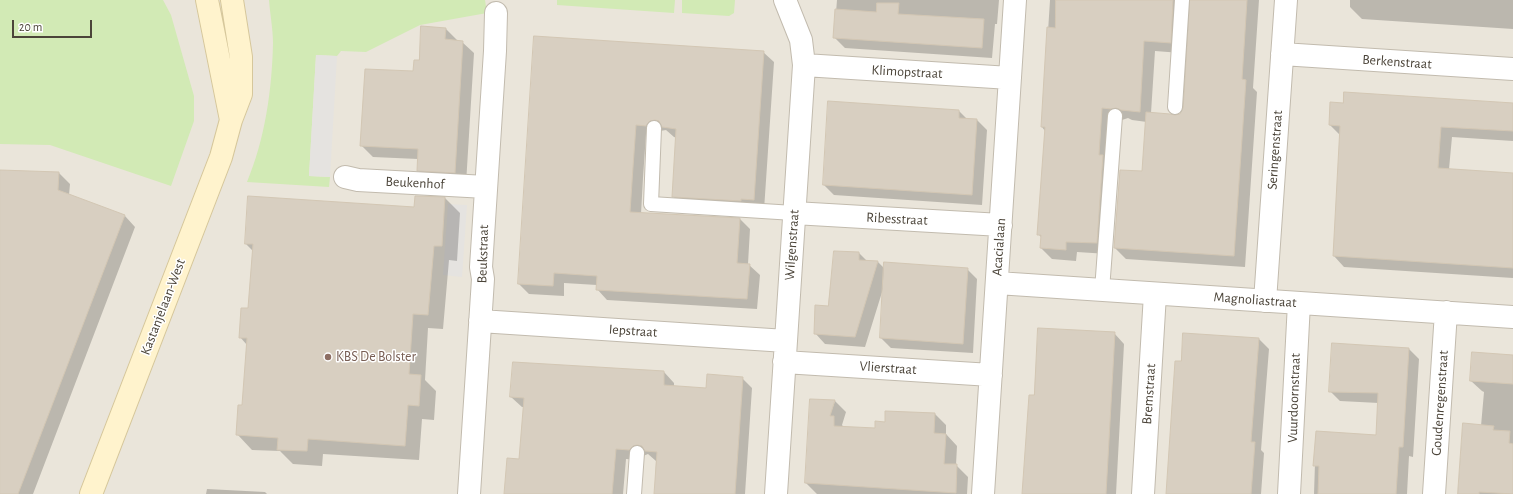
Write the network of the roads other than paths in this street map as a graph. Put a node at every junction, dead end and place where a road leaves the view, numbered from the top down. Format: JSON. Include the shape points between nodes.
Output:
{"nodes":[{"id":1,"x":207,"y":0,"type":"edge"},
{"id":2,"x":232,"y":0,"type":"edge"},
{"id":3,"x":785,"y":0,"type":"edge"},
{"id":4,"x":1015,"y":0,"type":"edge"},
{"id":5,"x":1182,"y":0,"type":"edge"},
{"id":6,"x":1286,"y":0,"type":"edge"},
{"id":7,"x":496,"y":13,"type":"dead end"},
{"id":8,"x":1282,"y":54,"type":"junction"},
{"id":9,"x":804,"y":65,"type":"junction"},
{"id":10,"x":1513,"y":70,"type":"edge"},
{"id":11,"x":1010,"y":78,"type":"junction"},
{"id":12,"x":1175,"y":108,"type":"dead end"},
{"id":13,"x":1115,"y":116,"type":"dead end"},
{"id":14,"x":231,"y":120,"type":"junction"},
{"id":15,"x":654,"y":128,"type":"dead end"},
{"id":16,"x":345,"y":177,"type":"dead end"},
{"id":17,"x":486,"y":187,"type":"junction"},
{"id":18,"x":794,"y":213,"type":"junction"},
{"id":19,"x":1000,"y":225,"type":"junction"},
{"id":20,"x":997,"y":283,"type":"junction"},
{"id":21,"x":1102,"y":290,"type":"junction"},
{"id":22,"x":1155,"y":294,"type":"junction"},
{"id":23,"x":1265,"y":301,"type":"junction"},
{"id":24,"x":1299,"y":303,"type":"junction"},
{"id":25,"x":1446,"y":312,"type":"junction"},
{"id":26,"x":1513,"y":317,"type":"edge"},
{"id":27,"x":480,"y":321,"type":"junction"},
{"id":28,"x":785,"y":351,"type":"junction"},
{"id":29,"x":991,"y":375,"type":"junction"},
{"id":30,"x":637,"y":453,"type":"dead end"},
{"id":31,"x":91,"y":494,"type":"edge"},
{"id":32,"x":469,"y":494,"type":"edge"},
{"id":33,"x":634,"y":494,"type":"edge"},
{"id":34,"x":776,"y":494,"type":"edge"},
{"id":35,"x":983,"y":494,"type":"edge"},
{"id":36,"x":1143,"y":494,"type":"edge"},
{"id":37,"x":1289,"y":494,"type":"edge"},
{"id":38,"x":1434,"y":494,"type":"edge"}],
"edges":[{"from":1,"to":14,"type":"main road","name":"Kastanjelaan-West"},
{"from":2,"to":14,"type":"main road","name":"Kastanjelaan-West","via":[[241,57],[241,94]]},
{"from":3,"to":9,"type":"street","name":"Wilgenstraat","via":[[801,40]]},
{"from":4,"to":11,"type":"street","name":"Acacialaan"},
{"from":5,"to":12,"type":"lane"},
{"from":6,"to":8,"type":"street","name":"Seringenstraat"},
{"from":7,"to":17,"type":"street","name":"Beukstraat"},
{"from":8,"to":10,"type":"street","name":"Berkenstraat"},
{"from":8,"to":23,"type":"street","name":"Seringenstraat"},
{"from":9,"to":11,"type":"street","name":"Klimopstraat"},
{"from":9,"to":18,"type":"street","name":"Wilgenstraat"},
{"from":11,"to":19,"type":"street","name":"Acacialaan"},
{"from":13,"to":21,"type":"lane"},
{"from":14,"to":31,"type":"main road","name":"Kastanjelaan-West","via":[[221,157]]},
{"from":15,"to":18,"type":"lane","via":[[650,204]]},
{"from":16,"to":17,"type":"street","name":"Beukenhof","via":[[358,180]]},
{"from":17,"to":27,"type":"street","name":"Beukstraat"},
{"from":18,"to":19,"type":"street","name":"Ribesstraat"},
{"from":18,"to":28,"type":"street","name":"Wilgenstraat"},
{"from":19,"to":20,"type":"street","name":"Acacialaan"},
{"from":20,"to":21,"type":"street","name":"Magnoliastraat"},
{"from":20,"to":29,"type":"street","name":"Acacialaan"},
{"from":21,"to":22,"type":"street","name":"Magnoliastraat"},
{"from":22,"to":23,"type":"street","name":"Magnoliastraat"},
{"from":22,"to":36,"type":"street","name":"Bremstraat"},
{"from":23,"to":24,"type":"street","name":"Magnoliastraat"},
{"from":24,"to":25,"type":"street","name":"Magnoliastraat"},
{"from":24,"to":37,"type":"street","name":"Vuurdoornstraat"},
{"from":25,"to":26,"type":"street","name":"Magnoliastraat"},
{"from":25,"to":38,"type":"street","name":"Goudenregenstraat"},
{"from":27,"to":28,"type":"street","name":"Iepstraat"},
{"from":27,"to":32,"type":"street","name":"Beukstraat"},
{"from":28,"to":29,"type":"street","name":"Vlierstraat"},
{"from":28,"to":34,"type":"street","name":"Wilgenstraat"},
{"from":29,"to":35,"type":"street","name":"Acacialaan"},
{"from":30,"to":33,"type":"lane"}]}
